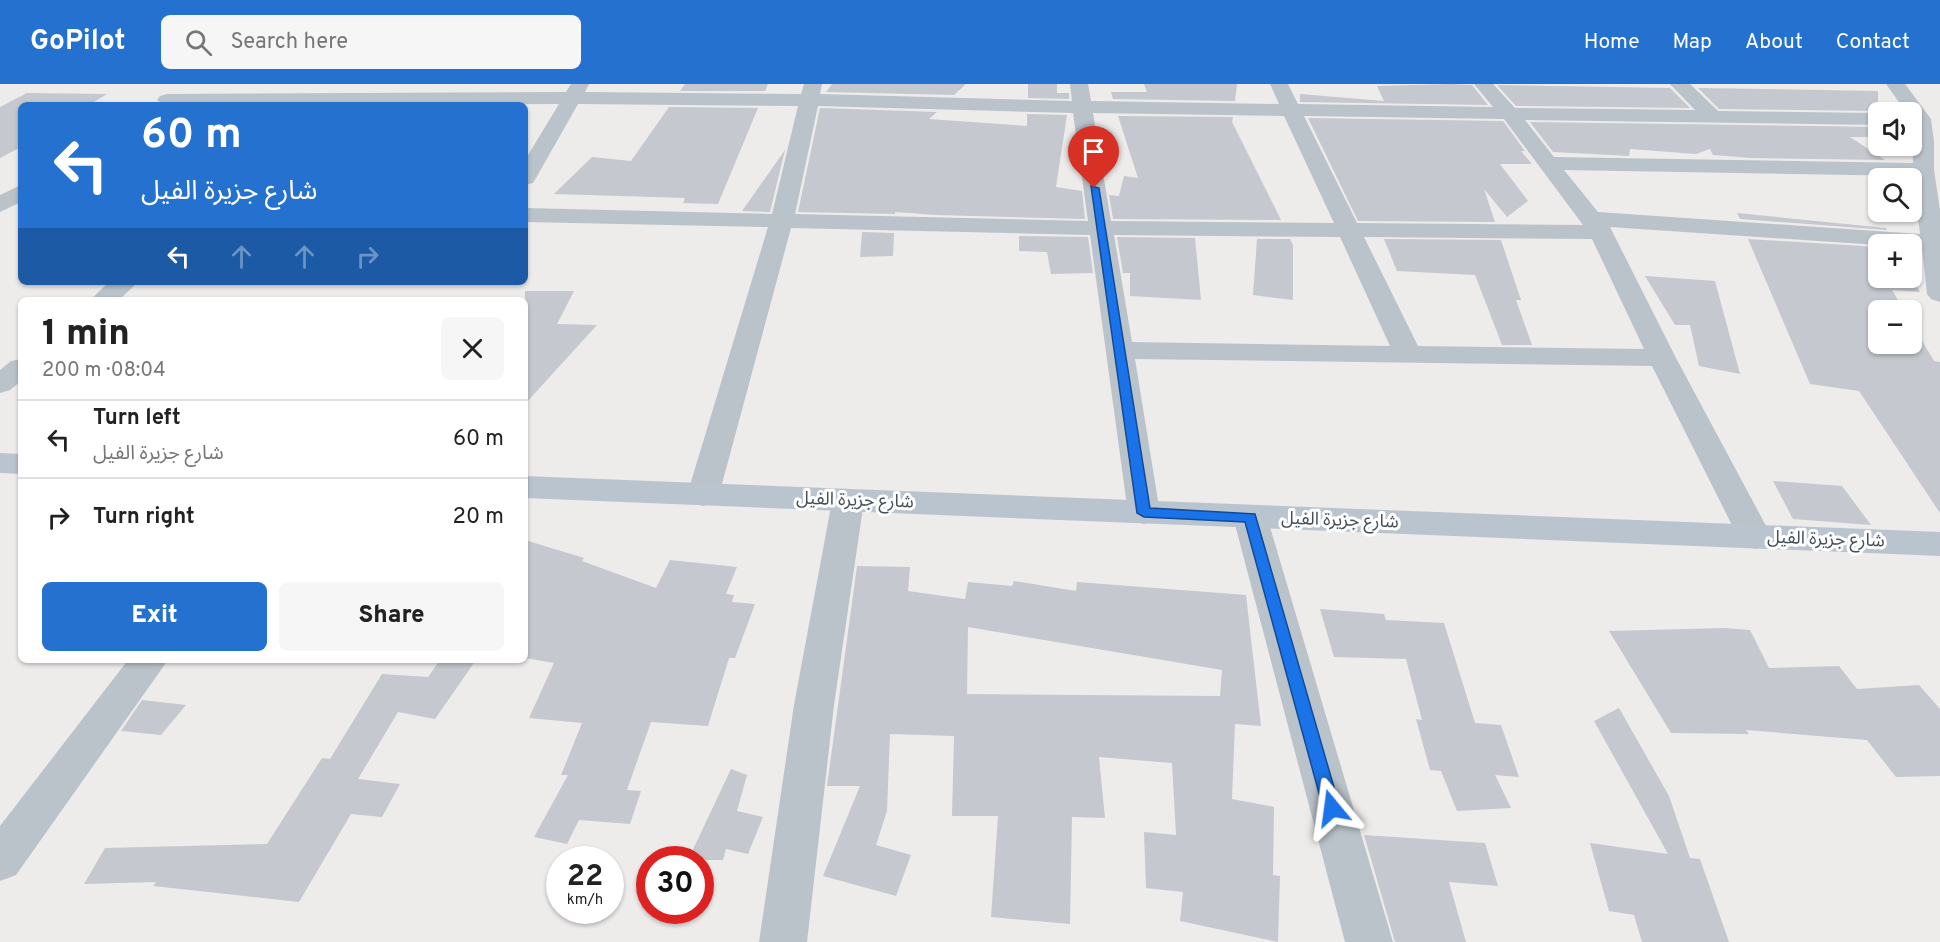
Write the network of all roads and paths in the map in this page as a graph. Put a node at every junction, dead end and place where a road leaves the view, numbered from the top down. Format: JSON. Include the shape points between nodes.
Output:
{"nodes":[{"id":1,"x":192,"y":84,"type":"edge"},
{"id":2,"x":357,"y":84,"type":"edge"},
{"id":3,"x":1279,"y":84,"type":"edge"},
{"id":4,"x":1483,"y":84,"type":"edge"},
{"id":5,"x":1679,"y":84,"type":"edge"},
{"id":6,"x":1895,"y":84,"type":"edge"},
{"id":7,"x":576,"y":91,"type":"edge"},
{"id":8,"x":811,"y":92,"type":"edge"},
{"id":9,"x":1080,"y":96,"type":"edge"},
{"id":10,"x":163,"y":102,"type":"edge"},
{"id":11,"x":336,"y":102,"type":"edge"},
{"id":12,"x":1906,"y":102,"type":"edge"},
{"id":13,"x":1291,"y":110,"type":"junction"},
{"id":14,"x":1509,"y":113,"type":"junction"},
{"id":15,"x":1712,"y":116,"type":"junction"},
{"id":16,"x":1868,"y":118,"type":"edge"},
{"id":17,"x":1922,"y":128,"type":"edge"},
{"id":18,"x":1932,"y":143,"type":"edge"},
{"id":19,"x":532,"y":155,"type":"edge"},
{"id":20,"x":1547,"y":163,"type":"junction"},
{"id":21,"x":1923,"y":170,"type":"junction"},
{"id":22,"x":528,"y":215,"type":"edge"},
{"id":23,"x":782,"y":219,"type":"junction"},
{"id":24,"x":1596,"y":226,"type":"junction"},
{"id":25,"x":1101,"y":228,"type":"junction"},
{"id":26,"x":1347,"y":231,"type":"junction"},
{"id":27,"x":1933,"y":242,"type":"junction"},
{"id":28,"x":120,"y":285,"type":"edge"},
{"id":29,"x":1940,"y":294,"type":"edge"},
{"id":30,"x":106,"y":297,"type":"edge"},
{"id":31,"x":1119,"y":350,"type":"junction"},
{"id":32,"x":1408,"y":354,"type":"junction"},
{"id":33,"x":1662,"y":358,"type":"junction"},
{"id":34,"x":18,"y":369,"type":"edge"},
{"id":35,"x":0,"y":384,"type":"edge"},
{"id":36,"x":0,"y":463,"type":"edge"},
{"id":37,"x":18,"y":464,"type":"edge"},
{"id":38,"x":528,"y":487,"type":"edge"},
{"id":39,"x":703,"y":495,"type":"junction"},
{"id":40,"x":848,"y":501,"type":"junction"},
{"id":41,"x":1144,"y":513,"type":"junction"},
{"id":42,"x":1250,"y":517,"type":"junction"},
{"id":43,"x":1755,"y":537,"type":"junction"},
{"id":44,"x":1940,"y":544,"type":"edge"},
{"id":45,"x":147,"y":663,"type":"edge"},
{"id":46,"x":0,"y":861,"type":"edge"},
{"id":47,"x":783,"y":942,"type":"edge"},
{"id":48,"x":1369,"y":942,"type":"edge"}],
"edges":[{"from":1,"to":10,"type":"street"},
{"from":2,"to":11,"type":"street"},
{"from":3,"to":13,"type":"street"},
{"from":4,"to":14,"type":"street"},
{"from":5,"to":15,"type":"street"},
{"from":6,"to":12,"type":"street"},
{"from":7,"to":8,"type":"street"},
{"from":7,"to":11,"type":"street"},
{"from":7,"to":19,"type":"street"},
{"from":8,"to":9,"type":"street"},
{"from":8,"to":23,"type":"street"},
{"from":9,"to":13,"type":"street"},
{"from":9,"to":25,"type":"street"},
{"from":10,"to":11,"type":"street"},
{"from":13,"to":14,"type":"street"},
{"from":13,"to":26,"type":"street"},
{"from":14,"to":15,"type":"street"},
{"from":14,"to":20,"type":"street"},
{"from":15,"to":16,"type":"street"},
{"from":17,"to":18,"type":"street"},
{"from":18,"to":21,"type":"street"},
{"from":20,"to":21,"type":"street"},
{"from":20,"to":24,"type":"street"},
{"from":21,"to":27,"type":"street"},
{"from":22,"to":23,"type":"street"},
{"from":23,"to":25,"type":"street"},
{"from":23,"to":39,"type":"street"},
{"from":24,"to":26,"type":"street"},
{"from":24,"to":27,"type":"street"},
{"from":24,"to":33,"type":"street"},
{"from":25,"to":26,"type":"street"},
{"from":25,"to":31,"type":"street"},
{"from":26,"to":32,"type":"street"},
{"from":27,"to":29,"type":"street"},
{"from":28,"to":30,"type":"street"},
{"from":31,"to":32,"type":"street"},
{"from":31,"to":41,"type":"street"},
{"from":32,"to":33,"type":"street"},
{"from":33,"to":43,"type":"street"},
{"from":34,"to":35,"type":"street"},
{"from":36,"to":37,"type":"street"},
{"from":38,"to":39,"type":"street","name":"شارع جزيرة الفيل"},
{"from":39,"to":40,"type":"street","name":"شارع جزيرة الفيل"},
{"from":40,"to":41,"type":"street","name":"شارع جزيرة الفيل"},
{"from":40,"to":47,"type":"street","via":[[814,705]]},
{"from":41,"to":42,"type":"street","name":"شارع جزيرة الفيل"},
{"from":42,"to":43,"type":"street","name":"شارع جزيرة الفيل"},
{"from":42,"to":48,"type":"street"},
{"from":43,"to":44,"type":"street","name":"شارع جزيرة الفيل"},
{"from":45,"to":46,"type":"street"}]}
